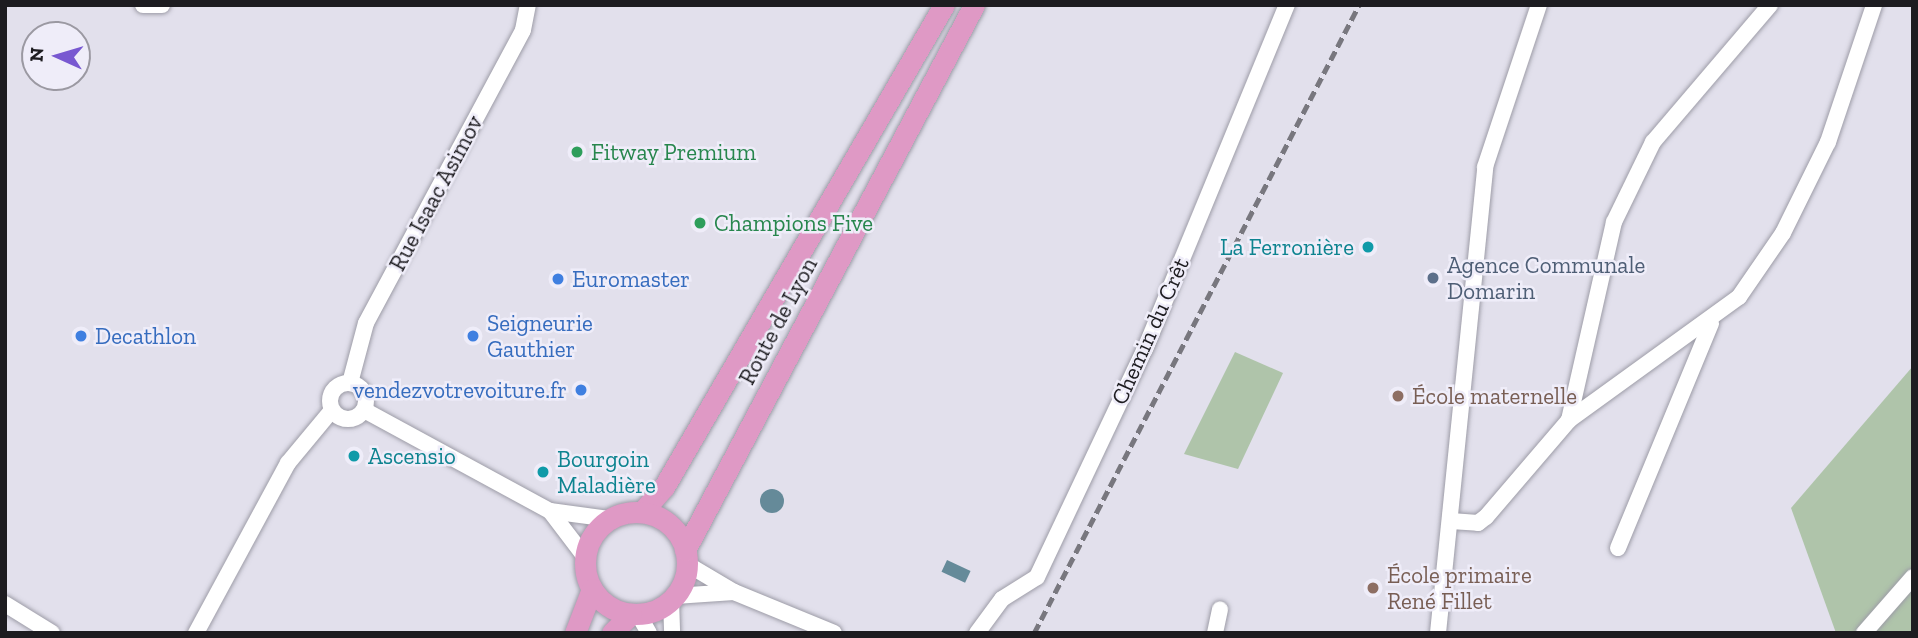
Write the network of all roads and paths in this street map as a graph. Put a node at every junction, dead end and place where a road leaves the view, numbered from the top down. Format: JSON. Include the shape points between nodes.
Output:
{"nodes":[{"id":1,"x":143,"y":5,"type":"edge"},
{"id":2,"x":162,"y":5,"type":"edge"},
{"id":3,"x":528,"y":5,"type":"edge"},
{"id":4,"x":944,"y":5,"type":"edge"},
{"id":5,"x":974,"y":5,"type":"edge"},
{"id":6,"x":1287,"y":5,"type":"edge"},
{"id":7,"x":1539,"y":5,"type":"edge"},
{"id":8,"x":1770,"y":5,"type":"edge"},
{"id":9,"x":1874,"y":5,"type":"edge"},
{"id":10,"x":1711,"y":323,"type":"junction"},
{"id":11,"x":350,"y":383,"type":"junction"},
{"id":12,"x":332,"y":410,"type":"junction"},
{"id":13,"x":363,"y":410,"type":"junction"},
{"id":14,"x":1569,"y":420,"type":"junction"},
{"id":15,"x":550,"y":510,"type":"junction"},
{"id":16,"x":642,"y":512,"type":"junction"},
{"id":17,"x":610,"y":519,"type":"junction"},
{"id":18,"x":1451,"y":521,"type":"junction"},
{"id":19,"x":1618,"y":548,"type":"dead end"},
{"id":20,"x":585,"y":557,"type":"junction"},
{"id":21,"x":686,"y":557,"type":"junction"},
{"id":22,"x":1913,"y":577,"type":"edge"},
{"id":23,"x":592,"y":589,"type":"junction"},
{"id":24,"x":734,"y":593,"type":"junction"},
{"id":25,"x":673,"y":598,"type":"junction"},
{"id":26,"x":5,"y":604,"type":"edge"},
{"id":27,"x":1220,"y":610,"type":"dead end"},
{"id":28,"x":5,"y":611,"type":"edge"},
{"id":29,"x":634,"y":614,"type":"junction"},
{"id":30,"x":47,"y":633,"type":"edge"},
{"id":31,"x":52,"y":633,"type":"edge"},
{"id":32,"x":196,"y":633,"type":"edge"},
{"id":33,"x":575,"y":633,"type":"edge"},
{"id":34,"x":612,"y":633,"type":"edge"},
{"id":35,"x":649,"y":633,"type":"edge"},
{"id":36,"x":672,"y":633,"type":"edge"},
{"id":37,"x":834,"y":633,"type":"edge"},
{"id":38,"x":977,"y":633,"type":"edge"},
{"id":39,"x":1215,"y":633,"type":"edge"},
{"id":40,"x":1438,"y":633,"type":"edge"},
{"id":41,"x":1864,"y":633,"type":"edge"}],
"edges":[{"from":1,"to":2,"type":"street"},
{"from":3,"to":11,"type":"street","name":"Rue Isaac Asimov","via":[[523,30],[366,323]]},
{"from":4,"to":16,"type":"main road","name":"Route de Lyon","via":[[664,487]]},
{"from":5,"to":21,"type":"main road","name":"Route de Lyon"},
{"from":6,"to":38,"type":"street","name":"Chemin du Crêt","via":[[1144,349],[1037,577],[1002,599]]},
{"from":7,"to":18,"type":"street","via":[[1485,167]]},
{"from":8,"to":14,"type":"street","via":[[1653,142],[1625,199],[1614,222]]},
{"from":9,"to":10,"type":"street","via":[[1828,142],[1783,233],[1739,297]]},
{"from":10,"to":14,"type":"street"},
{"from":10,"to":19,"type":"street"},
{"from":11,"to":12,"type":"street","via":[[334,388]]},
{"from":11,"to":13,"type":"street","via":[[364,393]]},
{"from":12,"to":13,"type":"street","via":[[345,419]]},
{"from":12,"to":32,"type":"street","via":[[288,463]]},
{"from":13,"to":15,"type":"street"},
{"from":14,"to":18,"type":"street","via":[[1486,517],[1478,523]]},
{"from":15,"to":17,"type":"street"},
{"from":15,"to":20,"type":"street"},
{"from":16,"to":17,"type":"main road"},
{"from":16,"to":21,"type":"main road","via":[[670,524]]},
{"from":17,"to":20,"type":"main road"},
{"from":18,"to":40,"type":"street"},
{"from":20,"to":23,"type":"main road"},
{"from":21,"to":24,"type":"street"},
{"from":21,"to":25,"type":"main road"},
{"from":22,"to":41,"type":"street"},
{"from":23,"to":29,"type":"main road","via":[[615,610]]},
{"from":23,"to":33,"type":"main road"},
{"from":24,"to":25,"type":"street"},
{"from":24,"to":37,"type":"street"},
{"from":25,"to":29,"type":"main road"},
{"from":25,"to":36,"type":"street"},
{"from":26,"to":31,"type":"street"},
{"from":27,"to":39,"type":"street"},
{"from":28,"to":30,"type":"street"},
{"from":29,"to":34,"type":"main road"},
{"from":29,"to":35,"type":"street"}]}
